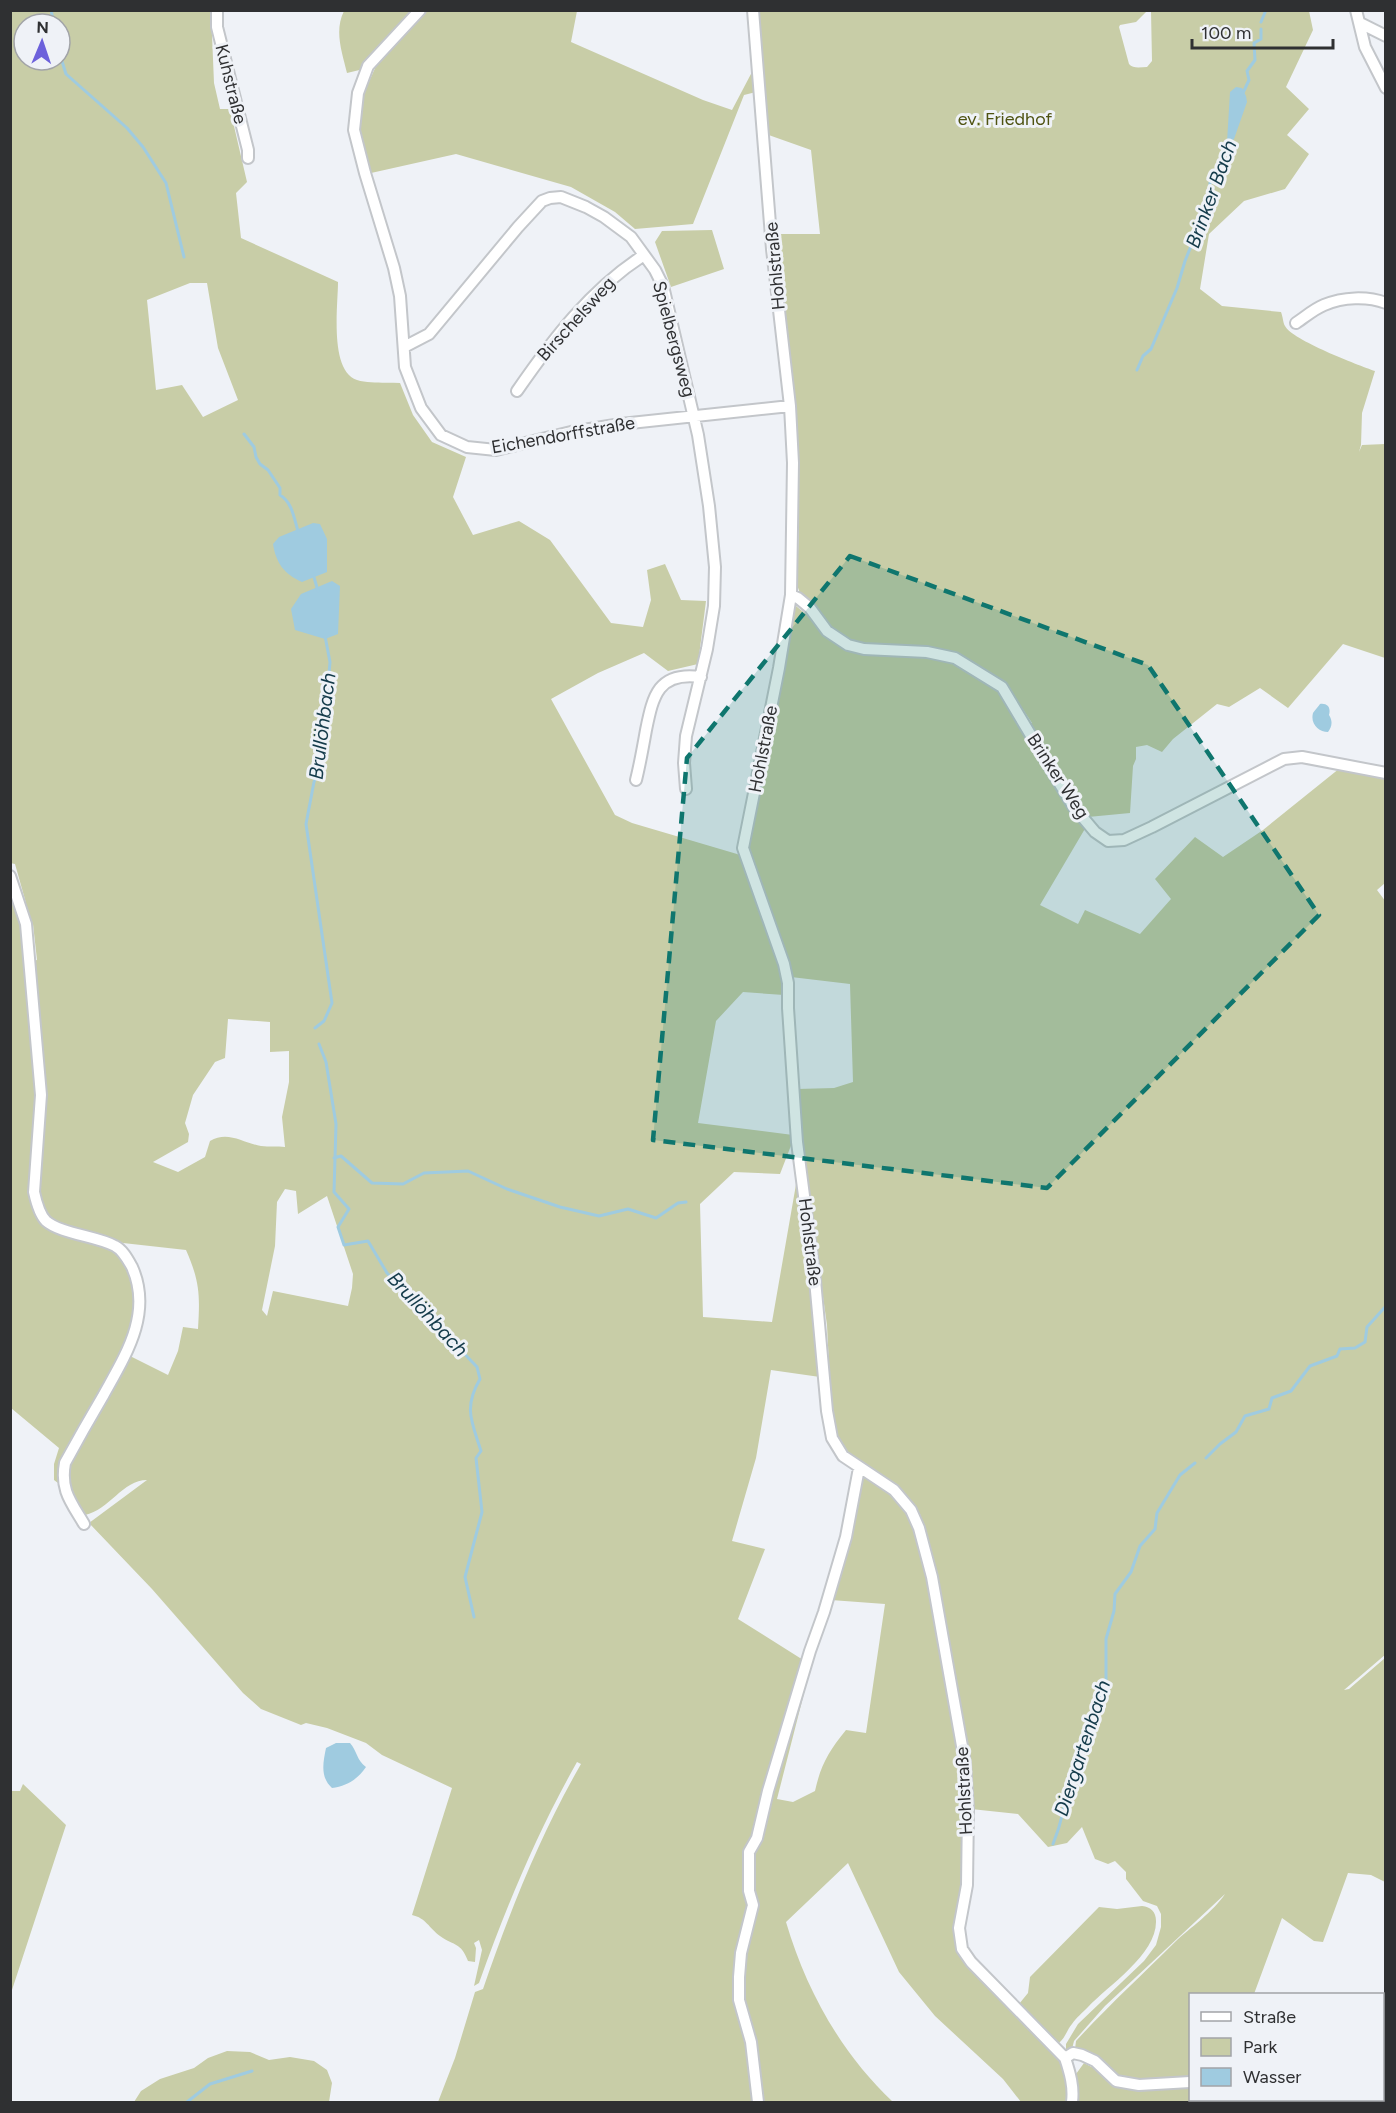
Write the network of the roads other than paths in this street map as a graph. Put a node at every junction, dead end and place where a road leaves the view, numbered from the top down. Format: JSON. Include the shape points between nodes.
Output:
{"nodes":[{"id":1,"x":217,"y":10,"type":"edge"},
{"id":2,"x":420,"y":10,"type":"edge"},
{"id":3,"x":753,"y":10,"type":"edge"},
{"id":4,"x":1356,"y":10,"type":"edge"},
{"id":5,"x":1360,"y":23,"type":"junction"},
{"id":6,"x":1386,"y":36,"type":"edge"},
{"id":7,"x":1386,"y":88,"type":"edge"},
{"id":8,"x":248,"y":158,"type":"dead end"},
{"id":9,"x":644,"y":255,"type":"junction"},
{"id":10,"x":1386,"y":303,"type":"edge"},
{"id":11,"x":1296,"y":323,"type":"dead end"},
{"id":12,"x":404,"y":347,"type":"junction"},
{"id":13,"x":517,"y":391,"type":"dead end"},
{"id":14,"x":790,"y":406,"type":"junction"},
{"id":15,"x":693,"y":415,"type":"junction"},
{"id":16,"x":790,"y":596,"type":"junction"},
{"id":17,"x":701,"y":677,"type":"junction"},
{"id":18,"x":1386,"y":773,"type":"edge"},
{"id":19,"x":636,"y":780,"type":"dead end"},
{"id":20,"x":686,"y":789,"type":"dead end"},
{"id":21,"x":10,"y":876,"type":"edge"},
{"id":22,"x":859,"y":1468,"type":"junction"},
{"id":23,"x":84,"y":1524,"type":"dead end"},
{"id":24,"x":1065,"y":2058,"type":"junction"},
{"id":25,"x":1189,"y":2082,"type":"edge"},
{"id":26,"x":758,"y":2103,"type":"edge"},
{"id":27,"x":1072,"y":2103,"type":"edge"}],
"edges":[{"from":1,"to":8,"type":"street","name":"Kuhstraße","via":[[217,27]]},
{"from":2,"to":12,"type":"street","name":"Eichendorffstraße","via":[[368,66],[358,93],[354,130],[394,268]]},
{"from":3,"to":14,"type":"street","name":"Hohlstraße","via":[[772,249]]},
{"from":4,"to":5,"type":"street"},
{"from":5,"to":6,"type":"street"},
{"from":5,"to":7,"type":"street","via":[[1365,48]]},
{"from":9,"to":12,"type":"street","name":"Spielbergsweg","via":[[631,237],[604,217],[561,197],[542,201],[429,334]]},
{"from":9,"to":13,"type":"street","name":"Birschelsweg","via":[[613,276],[593,296]]},
{"from":9,"to":15,"type":"street","name":"Spielbergsweg","via":[[663,286]]},
{"from":10,"to":11,"type":"street","via":[[1348,299],[1324,305]]},
{"from":12,"to":15,"type":"street","name":"Eichendorffstraße","via":[[405,367],[421,408],[441,435],[467,447],[496,450],[591,429]]},
{"from":14,"to":15,"type":"street","name":"Eichendorffstraße"},
{"from":14,"to":16,"type":"street","name":"Hohlstraße"},
{"from":15,"to":17,"type":"street","name":"Spielbergsweg","via":[[709,506],[714,567],[714,606]]},
{"from":16,"to":18,"type":"street","name":"Brinker Weg","via":[[810,608],[827,631],[848,645],[955,658],[1002,687],[1073,806],[1108,841],[1124,840],[1152,827],[1284,759],[1302,757]]},
{"from":16,"to":22,"type":"street","name":"Hohlstraße","via":[[743,848],[788,983],[797,1142],[832,1438],[843,1456]]},
{"from":17,"to":19,"type":"street","via":[[679,677],[659,690],[651,706]]},
{"from":17,"to":20,"type":"street","name":"Spielbergsweg","via":[[686,736]]},
{"from":21,"to":23,"type":"street","via":[[26,924],[41,1095],[34,1192],[38,1207],[47,1221],[117,1246],[135,1274],[139,1298],[139,1317],[128,1352],[65,1463],[64,1490]]},
{"from":22,"to":24,"type":"street","name":"Hohlstraße","via":[[894,1490],[911,1510],[932,1577],[967,1786],[967,1885],[959,1928],[962,1949]]},
{"from":22,"to":26,"type":"street","via":[[846,1537],[757,1838],[749,1852],[753,1905],[741,1953],[739,2000],[751,2042]]},
{"from":24,"to":25,"type":"street","via":[[1073,2053],[1082,2055],[1095,2061],[1116,2081],[1139,2085]]},
{"from":24,"to":27,"type":"street","via":[[1070,2070]]}]}
